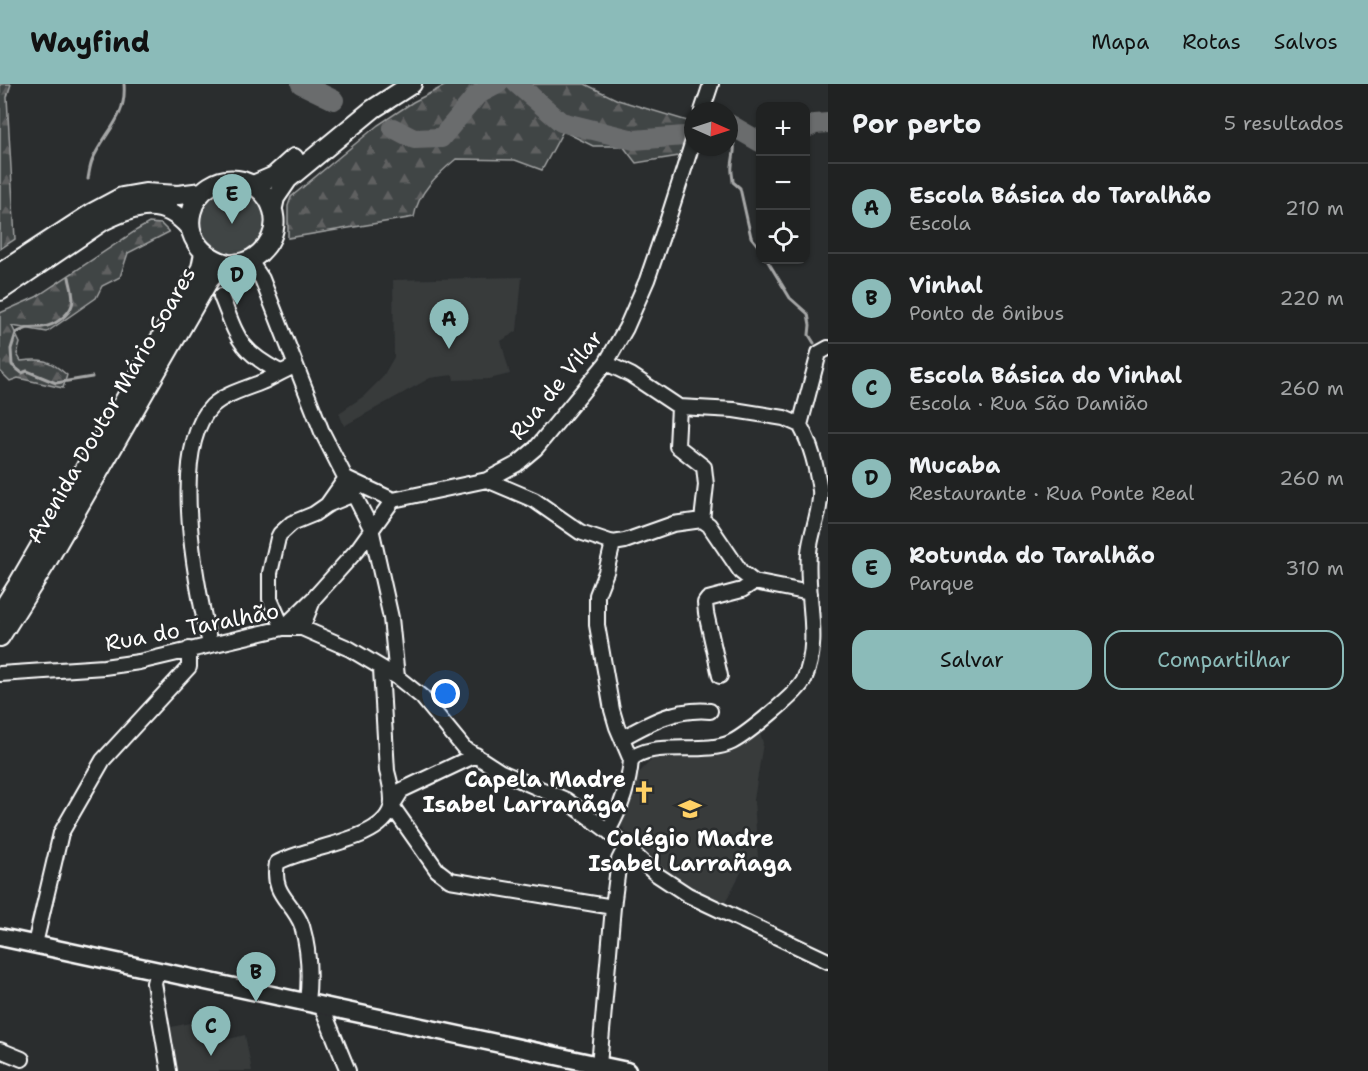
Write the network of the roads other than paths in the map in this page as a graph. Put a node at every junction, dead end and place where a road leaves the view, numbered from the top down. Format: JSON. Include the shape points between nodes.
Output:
{"nodes":[{"id":1,"x":389,"y":84,"type":"edge"},
{"id":2,"x":412,"y":84,"type":"edge"},
{"id":3,"x":711,"y":84,"type":"edge"},
{"id":4,"x":705,"y":102,"type":"edge"},
{"id":5,"x":688,"y":156,"type":"edge"},
{"id":6,"x":253,"y":184,"type":"junction"},
{"id":7,"x":202,"y":192,"type":"junction"},
{"id":8,"x":273,"y":207,"type":"junction"},
{"id":9,"x":189,"y":227,"type":"junction"},
{"id":10,"x":204,"y":253,"type":"junction"},
{"id":11,"x":249,"y":263,"type":"junction"},
{"id":12,"x":0,"y":273,"type":"edge"},
{"id":13,"x":0,"y":291,"type":"edge"},
{"id":14,"x":222,"y":296,"type":"dead end"},
{"id":15,"x":828,"y":348,"type":"edge"},
{"id":16,"x":606,"y":363,"type":"junction"},
{"id":17,"x":295,"y":366,"type":"junction"},
{"id":18,"x":280,"y":372,"type":"junction"},
{"id":19,"x":678,"y":407,"type":"junction"},
{"id":20,"x":800,"y":425,"type":"junction"},
{"id":21,"x":346,"y":478,"type":"junction"},
{"id":22,"x":487,"y":480,"type":"junction"},
{"id":23,"x":354,"y":494,"type":"junction"},
{"id":24,"x":393,"y":500,"type":"junction"},
{"id":25,"x":327,"y":505,"type":"junction"},
{"id":26,"x":702,"y":520,"type":"junction"},
{"id":27,"x":371,"y":528,"type":"junction"},
{"id":28,"x":613,"y":543,"type":"junction"},
{"id":29,"x":754,"y":582,"type":"junction"},
{"id":30,"x":810,"y":593,"type":"junction"},
{"id":31,"x":314,"y":598,"type":"junction"},
{"id":32,"x":0,"y":613,"type":"edge"},
{"id":33,"x":283,"y":628,"type":"junction"},
{"id":34,"x":302,"y":628,"type":"junction"},
{"id":35,"x":0,"y":637,"type":"edge"},
{"id":36,"x":210,"y":644,"type":"junction"},
{"id":37,"x":189,"y":650,"type":"junction"},
{"id":38,"x":381,"y":669,"type":"junction"},
{"id":39,"x":0,"y":674,"type":"edge"},
{"id":40,"x":720,"y":676,"type":"dead end"},
{"id":41,"x":397,"y":677,"type":"junction"},
{"id":42,"x":710,"y":711,"type":"dead end"},
{"id":43,"x":622,"y":738,"type":"junction"},
{"id":44,"x":476,"y":755,"type":"junction"},
{"id":45,"x":631,"y":760,"type":"junction"},
{"id":46,"x":392,"y":806,"type":"junction"},
{"id":47,"x":608,"y":831,"type":"junction"},
{"id":48,"x":626,"y":848,"type":"junction"},
{"id":49,"x":613,"y":907,"type":"junction"},
{"id":50,"x":0,"y":937,"type":"edge"},
{"id":51,"x":35,"y":944,"type":"junction"},
{"id":52,"x":828,"y":961,"type":"edge"},
{"id":53,"x":157,"y":971,"type":"junction"},
{"id":54,"x":314,"y":1003,"type":"junction"},
{"id":55,"x":0,"y":1050,"type":"edge"},
{"id":56,"x":22,"y":1059,"type":"dead end"},
{"id":57,"x":599,"y":1065,"type":"junction"},
{"id":58,"x":169,"y":1071,"type":"edge"},
{"id":59,"x":348,"y":1071,"type":"edge"},
{"id":60,"x":624,"y":1071,"type":"edge"}],
"edges":[{"from":1,"to":6,"type":"main road","via":[[274,176]]},
{"from":2,"to":8,"type":"main road","name":"Avenida Doutor Mário Soares","via":[[373,109],[288,179]]},
{"from":3,"to":4,"type":"street"},
{"from":5,"to":16,"type":"street","name":"Rua de Vilar","via":[[647,280]]},
{"from":6,"to":7,"type":"main road","via":[[226,180]]},
{"from":6,"to":8,"type":"main road"},
{"from":7,"to":9,"type":"main road"},
{"from":7,"to":12,"type":"main road","via":[[122,197]]},
{"from":8,"to":11,"type":"main road","name":"Avenida Doutor Mário Soares","via":[[272,238]]},
{"from":9,"to":10,"type":"main road","name":"Avenida Doutor Mário Soares"},
{"from":9,"to":13,"type":"main road","via":[[166,208],[146,206],[120,213]]},
{"from":10,"to":11,"type":"main road","name":"Avenida Doutor Mário Soares","via":[[215,261]]},
{"from":10,"to":32,"type":"main road","name":"Avenida Doutor Mário Soares","via":[[201,268]]},
{"from":11,"to":17,"type":"street"},
{"from":11,"to":35,"type":"main road","name":"Avenida Doutor Mário Soares","via":[[222,267],[209,280]]},
{"from":14,"to":18,"type":"street","via":[[244,347],[256,359]]},
{"from":15,"to":20,"type":"street","via":[[819,353]]},
{"from":16,"to":19,"type":"street"},
{"from":16,"to":22,"type":"street","name":"Rua de Vilar","via":[[536,448],[517,464]]},
{"from":17,"to":18,"type":"street"},
{"from":17,"to":21,"type":"street"},
{"from":18,"to":36,"type":"street","via":[[213,405],[205,414],[193,449],[190,541]]},
{"from":19,"to":20,"type":"street","via":[[734,410],[784,418]]},
{"from":19,"to":26,"type":"street","via":[[677,446],[704,467]]},
{"from":20,"to":30,"type":"street","via":[[811,445],[820,494],[809,553]]},
{"from":21,"to":23,"type":"street"},
{"from":21,"to":24,"type":"street"},
{"from":21,"to":25,"type":"street"},
{"from":22,"to":24,"type":"street","name":"Rua de Vilar"},
{"from":22,"to":28,"type":"street","via":[[534,500],[580,532]]},
{"from":23,"to":25,"type":"street"},
{"from":23,"to":27,"type":"street"},
{"from":24,"to":27,"type":"street"},
{"from":25,"to":33,"type":"street","via":[[292,523],[278,538],[270,573],[270,599]]},
{"from":26,"to":28,"type":"street","via":[[673,524]]},
{"from":26,"to":29,"type":"street","via":[[741,572]]},
{"from":27,"to":31,"type":"street","via":[[357,550]]},
{"from":27,"to":41,"type":"street","via":[[391,618]]},
{"from":28,"to":43,"type":"street","via":[[597,595],[597,625],[612,710]]},
{"from":29,"to":30,"type":"street"},
{"from":29,"to":40,"type":"street","via":[[705,603]]},
{"from":30,"to":45,"type":"street","via":[[813,644],[803,683],[770,714],[732,743],[712,748],[645,751]]},
{"from":31,"to":33,"type":"street"},
{"from":31,"to":34,"type":"street"},
{"from":33,"to":34,"type":"street","name":"Rua do Taralhão"},
{"from":33,"to":36,"type":"street","name":"Rua do Taralhão"},
{"from":34,"to":38,"type":"street","name":"Rua do Taralhão","via":[[350,649]]},
{"from":36,"to":37,"type":"street","name":"Rua do Taralhão"},
{"from":37,"to":39,"type":"street","name":"Rua do Taralhão","via":[[104,667]]},
{"from":37,"to":51,"type":"street","via":[[189,667],[104,760],[61,833]]},
{"from":38,"to":41,"type":"street","name":"Rua do Taralhão"},
{"from":38,"to":46,"type":"street"},
{"from":41,"to":44,"type":"street","name":"Rua do Taralhão","via":[[422,697],[464,748]]},
{"from":42,"to":43,"type":"street","via":[[696,710],[656,719]]},
{"from":43,"to":45,"type":"street"},
{"from":44,"to":46,"type":"street","via":[[402,790]]},
{"from":44,"to":47,"type":"street","name":"Rua do Taralhão","via":[[501,772],[566,800]]},
{"from":45,"to":47,"type":"street","via":[[616,818]]},
{"from":46,"to":49,"type":"street","via":[[437,870],[450,880]]},
{"from":46,"to":54,"type":"street","via":[[386,818],[367,833],[291,855],[278,863],[275,876],[281,893],[301,924]]},
{"from":47,"to":48,"type":"street","name":"Rua do Taralhão"},
{"from":48,"to":49,"type":"street","via":[[619,860]]},
{"from":48,"to":52,"type":"street","name":"Rua do Taralhão","via":[[688,895]]},
{"from":49,"to":57,"type":"street"},
{"from":50,"to":51,"type":"street"},
{"from":51,"to":53,"type":"street"},
{"from":53,"to":54,"type":"street"},
{"from":53,"to":58,"type":"street","via":[[154,982]]},
{"from":54,"to":57,"type":"street"},
{"from":54,"to":59,"type":"street"},
{"from":55,"to":56,"type":"street"},
{"from":57,"to":60,"type":"street"}]}
